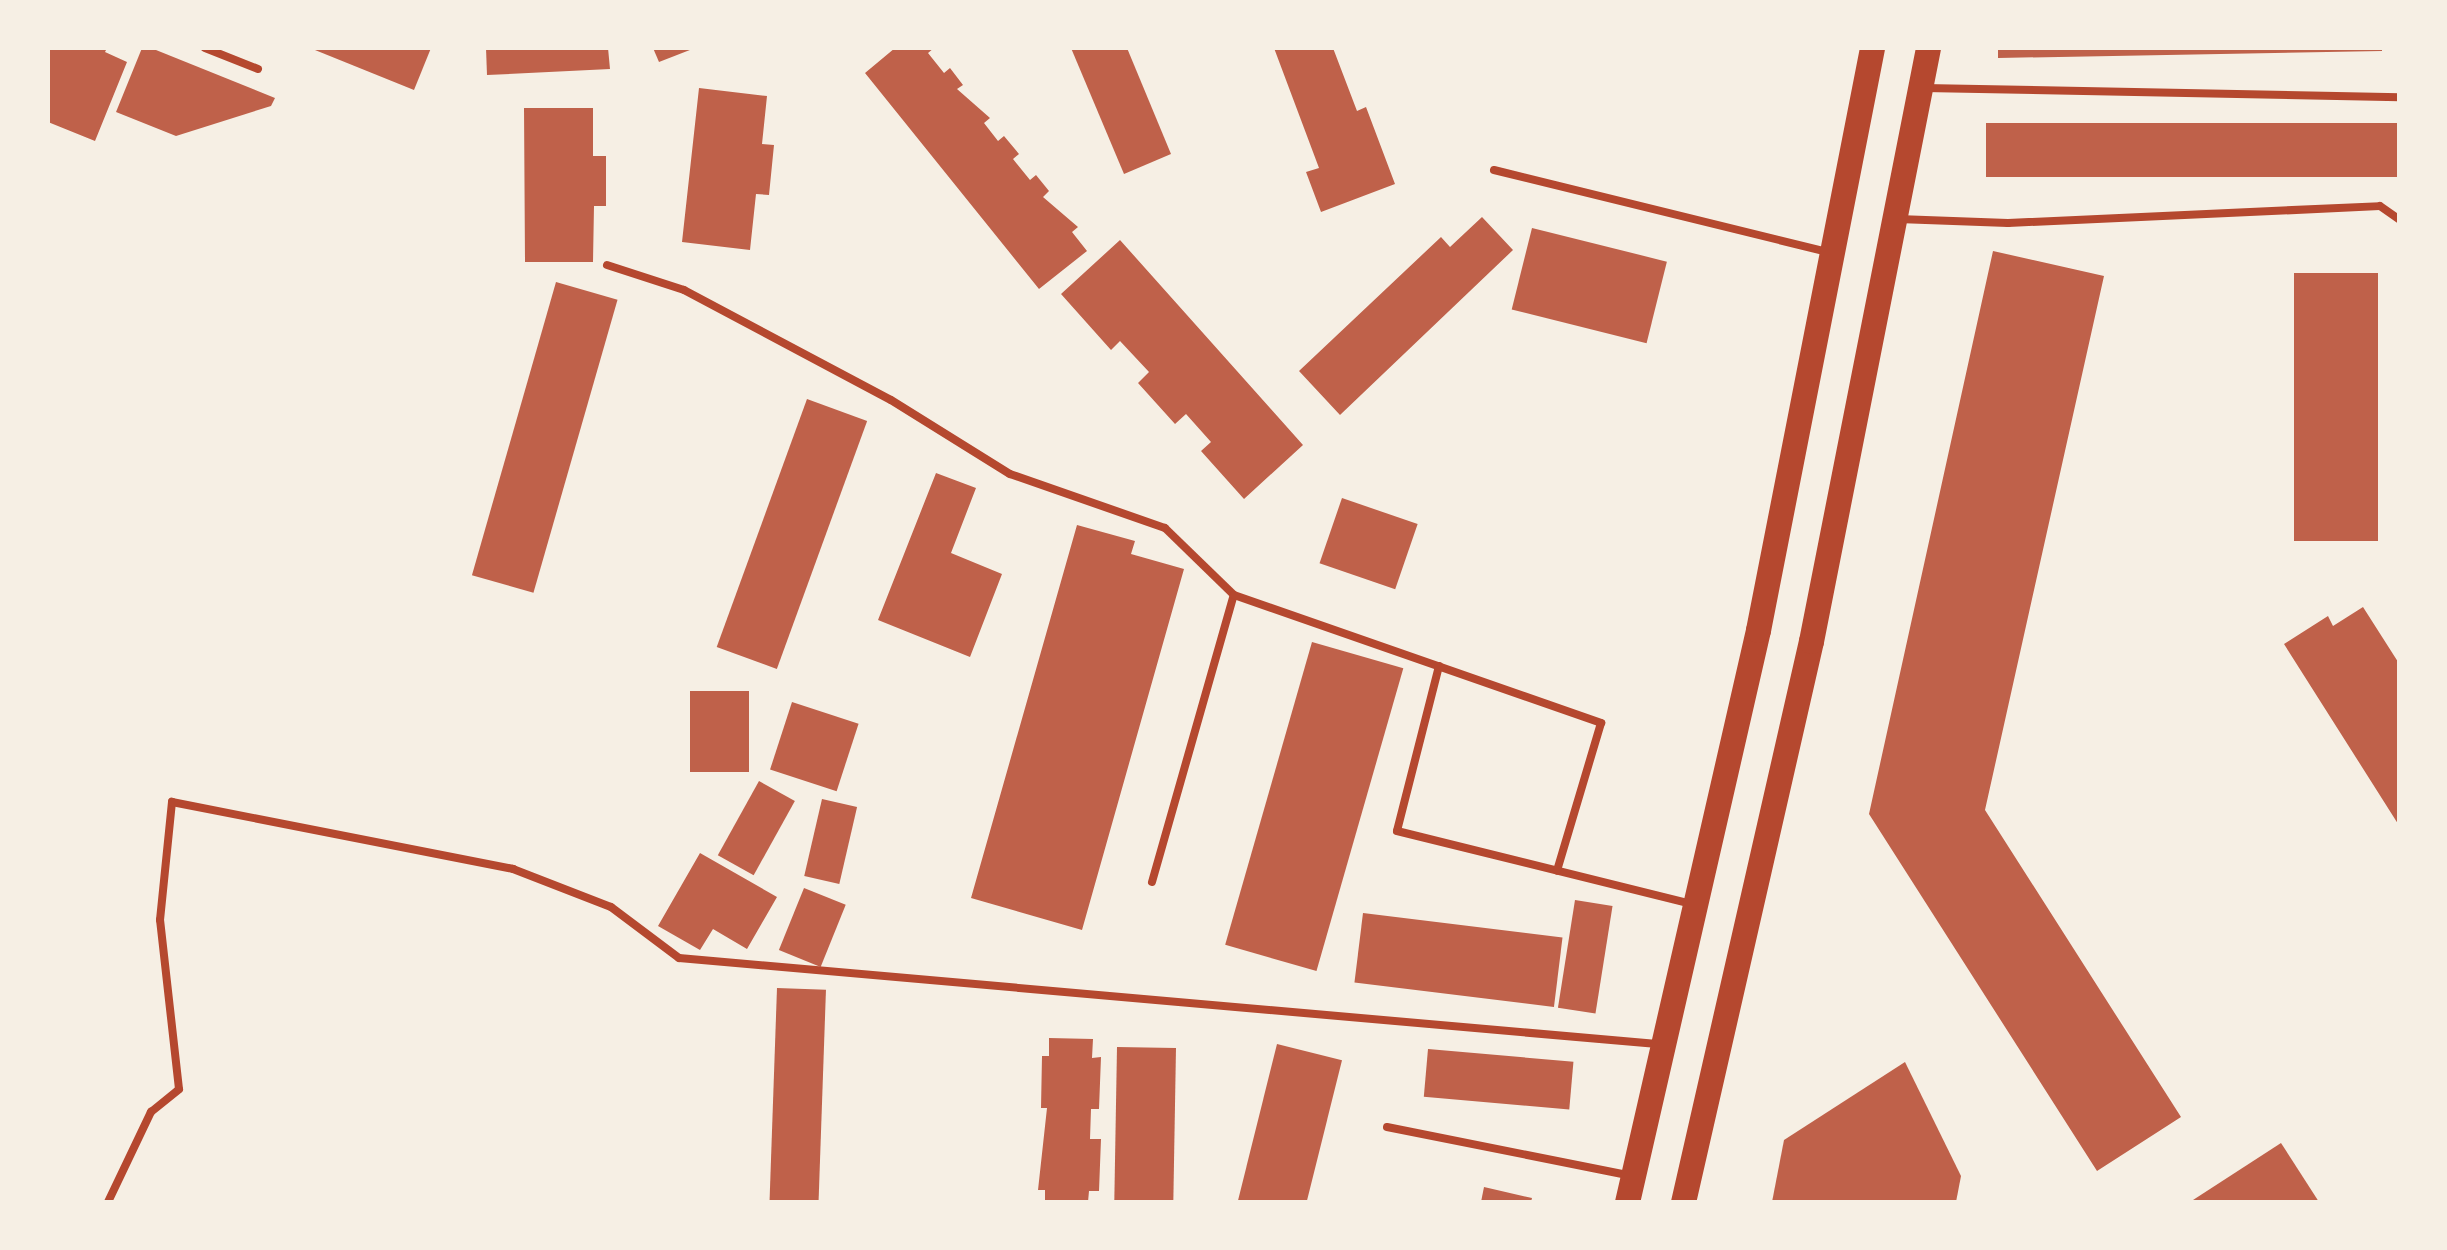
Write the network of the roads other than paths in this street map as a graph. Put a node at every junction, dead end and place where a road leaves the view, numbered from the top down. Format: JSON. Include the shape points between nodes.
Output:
{"nodes":[{"id":1,"x":205,"y":48,"type":"edge"},
{"id":2,"x":1872,"y":48,"type":"edge"},
{"id":3,"x":1928,"y":48,"type":"edge"},
{"id":4,"x":258,"y":69,"type":"dead end"},
{"id":5,"x":1920,"y":88,"type":"junction"},
{"id":6,"x":2400,"y":97,"type":"edge"},
{"id":7,"x":1494,"y":170,"type":"dead end"},
{"id":8,"x":1894,"y":219,"type":"junction"},
{"id":9,"x":2400,"y":220,"type":"edge"},
{"id":10,"x":1832,"y":252,"type":"junction"},
{"id":11,"x":607,"y":265,"type":"dead end"},
{"id":12,"x":1234,"y":595,"type":"junction"},
{"id":13,"x":1439,"y":666,"type":"junction"},
{"id":14,"x":1557,"y":871,"type":"junction"},
{"id":15,"x":1152,"y":882,"type":"dead end"},
{"id":16,"x":1695,"y":904,"type":"junction"},
{"id":17,"x":1663,"y":1044,"type":"junction"},
{"id":18,"x":1387,"y":1127,"type":"dead end"},
{"id":19,"x":1633,"y":1176,"type":"junction"},
{"id":20,"x":108,"y":1202,"type":"edge"},
{"id":21,"x":1627,"y":1202,"type":"edge"},
{"id":22,"x":1683,"y":1202,"type":"edge"}],
"edges":[{"from":1,"to":4,"type":"lane"},
{"from":2,"to":10,"type":"main road"},
{"from":3,"to":5,"type":"main road"},
{"from":5,"to":6,"type":"lane"},
{"from":5,"to":8,"type":"main road"},
{"from":7,"to":10,"type":"lane"},
{"from":8,"to":9,"type":"lane","via":[[2008,224],[2380,206]]},
{"from":8,"to":22,"type":"main road","via":[[1811,642]]},
{"from":10,"to":16,"type":"main road","via":[[1758,630]]},
{"from":11,"to":12,"type":"lane","via":[[684,290],[891,400],[1010,474],[1164,528]]},
{"from":12,"to":13,"type":"lane"},
{"from":12,"to":15,"type":"lane"},
{"from":13,"to":14,"type":"lane","via":[[1601,723]]},
{"from":13,"to":14,"type":"lane","via":[[1397,831]]},
{"from":14,"to":16,"type":"lane"},
{"from":16,"to":17,"type":"main road"},
{"from":17,"to":19,"type":"main road"},
{"from":17,"to":20,"type":"lane","via":[[679,958],[611,907],[513,869],[172,802],[160,920],[180,1089],[152,1112]]},
{"from":18,"to":19,"type":"lane"},
{"from":19,"to":21,"type":"main road"}]}
